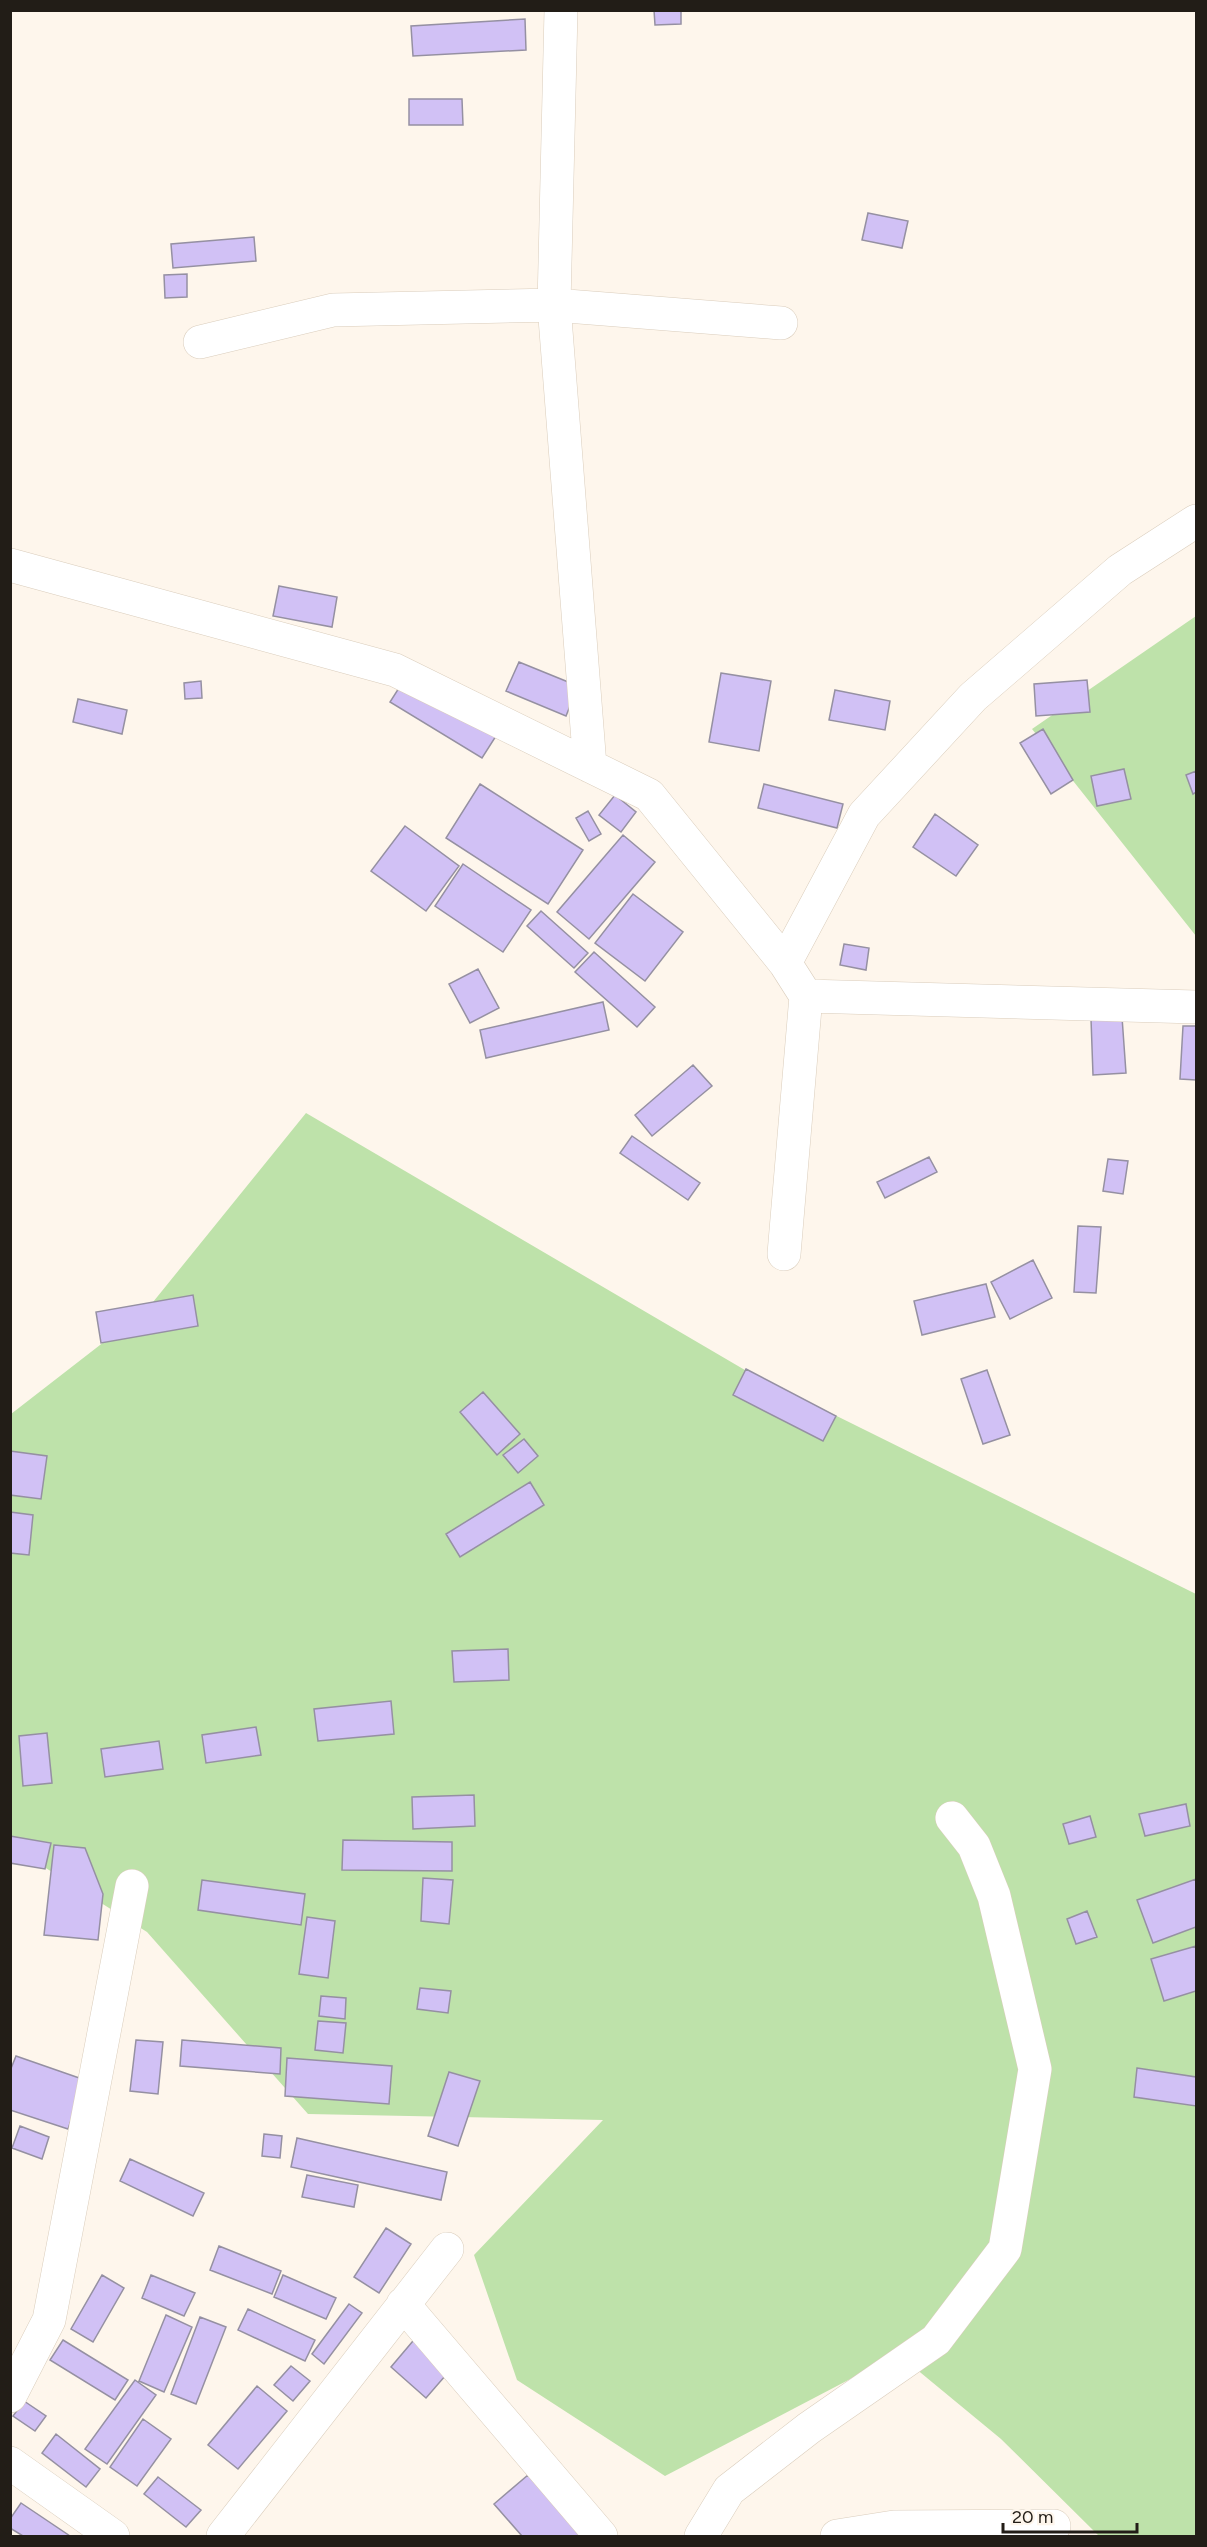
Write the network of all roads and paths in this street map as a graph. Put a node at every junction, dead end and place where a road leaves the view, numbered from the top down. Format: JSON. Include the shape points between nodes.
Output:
{"nodes":[{"id":1,"x":561,"y":10,"type":"edge"},
{"id":2,"x":554,"y":305,"type":"junction"},
{"id":3,"x":781,"y":323,"type":"dead end"},
{"id":4,"x":200,"y":342,"type":"dead end"},
{"id":5,"x":1197,"y":521,"type":"edge"},
{"id":6,"x":10,"y":565,"type":"edge"},
{"id":7,"x":590,"y":766,"type":"junction"},
{"id":8,"x":785,"y":963,"type":"junction"},
{"id":9,"x":806,"y":996,"type":"junction"},
{"id":10,"x":1197,"y":1007,"type":"edge"},
{"id":11,"x":784,"y":1254,"type":"dead end"},
{"id":12,"x":952,"y":1818,"type":"dead end"},
{"id":13,"x":132,"y":1886,"type":"dead end"},
{"id":14,"x":447,"y":2249,"type":"dead end"},
{"id":15,"x":403,"y":2304,"type":"junction"},
{"id":16,"x":10,"y":2396,"type":"edge"},
{"id":17,"x":10,"y":2463,"type":"edge"},
{"id":18,"x":1054,"y":2526,"type":"dead end"},
{"id":19,"x":113,"y":2536,"type":"edge"},
{"id":20,"x":223,"y":2536,"type":"edge"},
{"id":21,"x":601,"y":2536,"type":"edge"},
{"id":22,"x":700,"y":2536,"type":"edge"},
{"id":23,"x":837,"y":2536,"type":"edge"}],
"edges":[{"from":1,"to":2,"type":"street"},
{"from":2,"to":3,"type":"street"},
{"from":2,"to":4,"type":"street","via":[[333,310]]},
{"from":2,"to":7,"type":"street"},
{"from":5,"to":8,"type":"street","via":[[1120,570],[973,697],[864,814]]},
{"from":6,"to":7,"type":"street","via":[[395,670]]},
{"from":7,"to":8,"type":"street","via":[[649,795]]},
{"from":8,"to":9,"type":"street"},
{"from":9,"to":10,"type":"street"},
{"from":9,"to":11,"type":"street"},
{"from":12,"to":22,"type":"street","via":[[974,1846],[994,1896],[1035,2070],[1005,2249],[936,2340],[809,2428],[729,2490]]},
{"from":13,"to":16,"type":"street","via":[[49,2320]]},
{"from":14,"to":15,"type":"street"},
{"from":15,"to":20,"type":"street"},
{"from":15,"to":21,"type":"street"},
{"from":17,"to":19,"type":"street"},
{"from":18,"to":23,"type":"street","via":[[894,2527]]}]}
